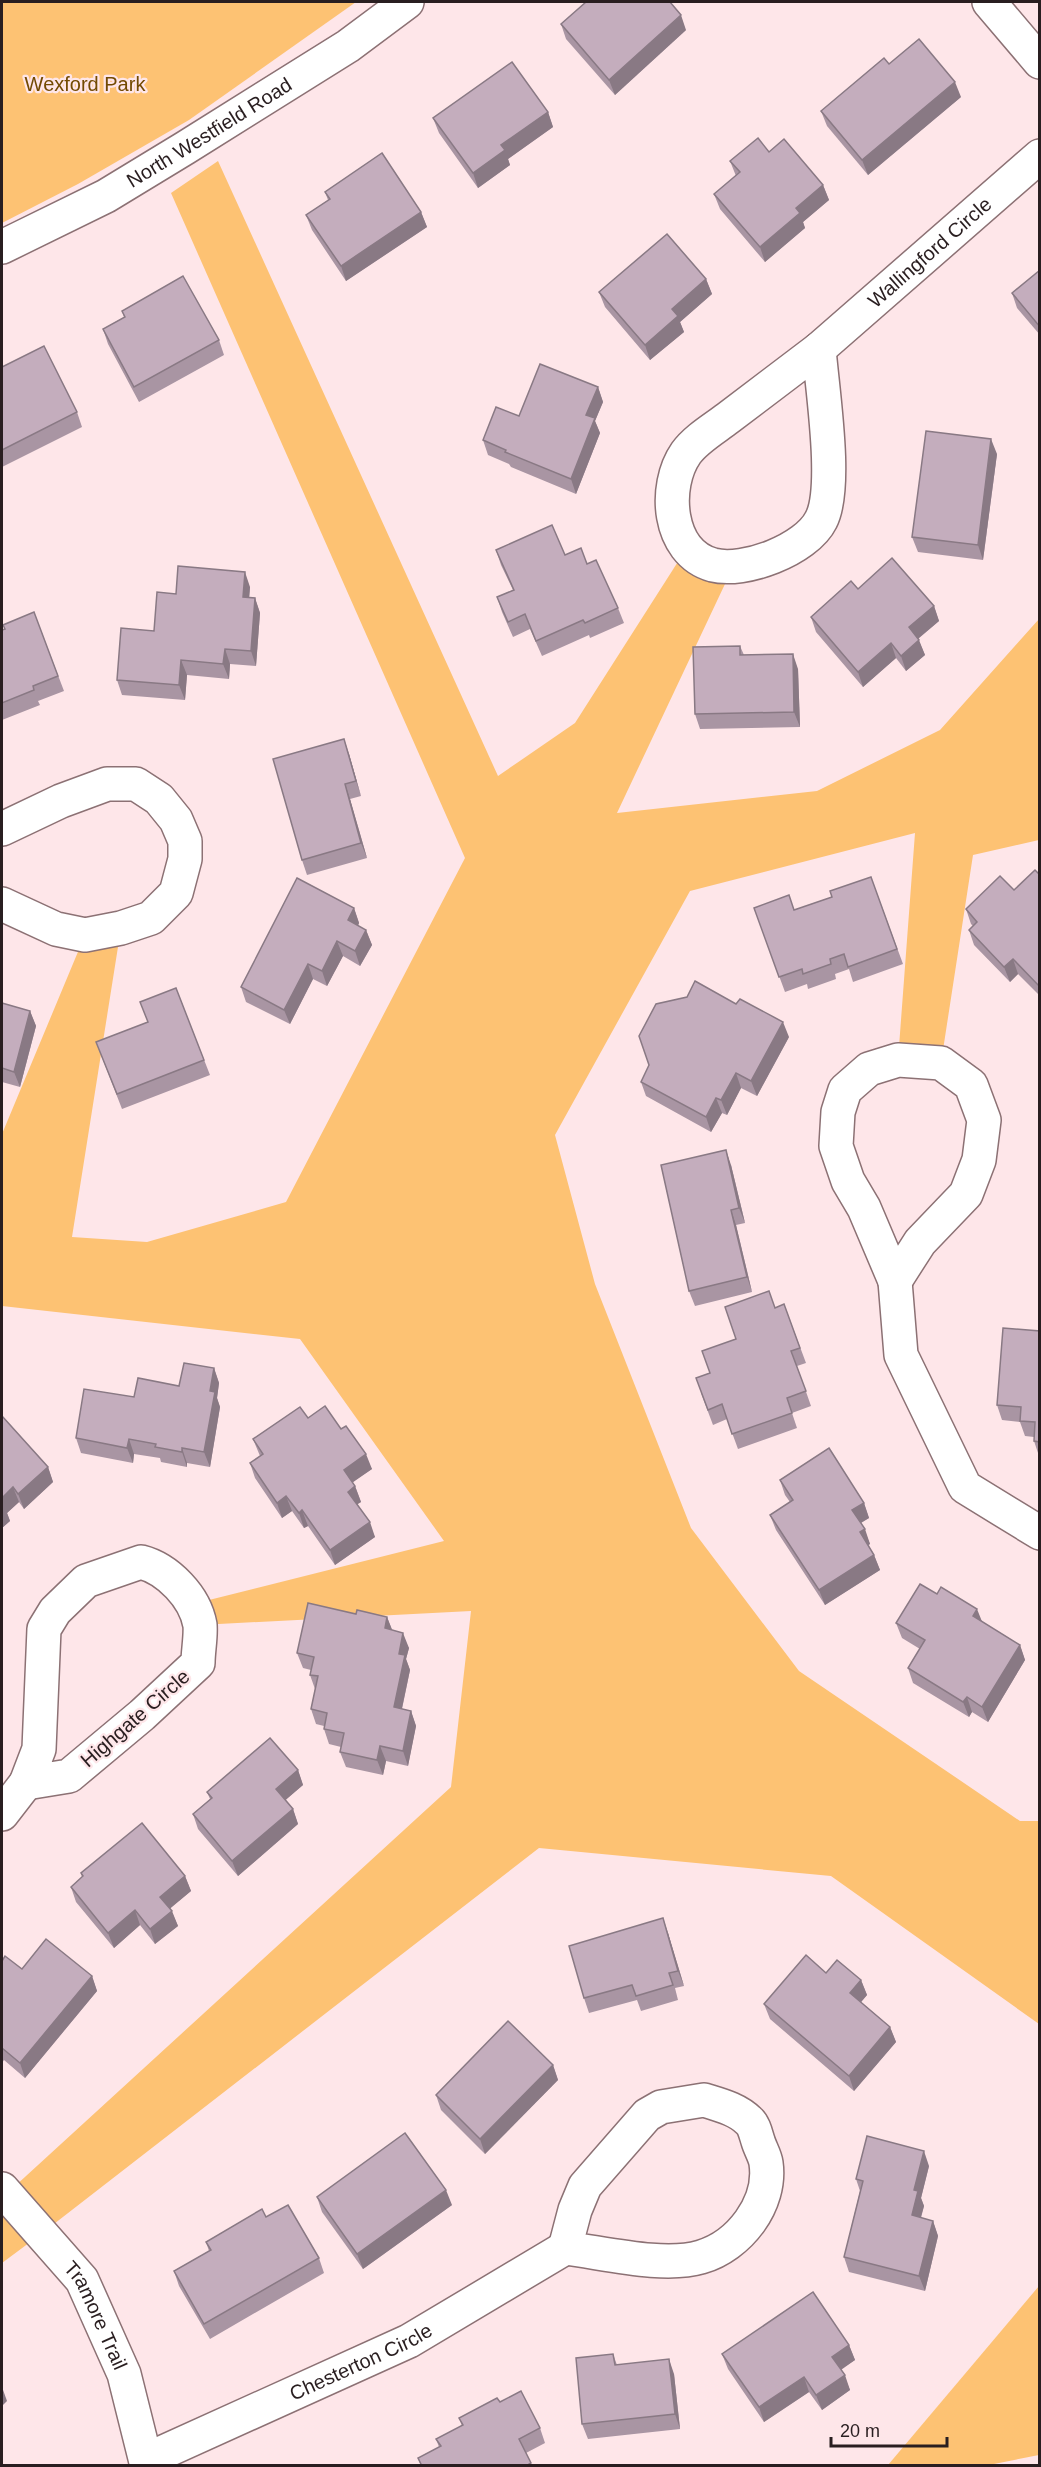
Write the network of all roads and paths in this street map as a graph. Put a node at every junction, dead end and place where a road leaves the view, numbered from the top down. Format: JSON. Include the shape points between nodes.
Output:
{"nodes":[{"id":1,"x":407,"y":2,"type":"edge"},
{"id":2,"x":989,"y":2,"type":"edge"},
{"id":3,"x":1040,"y":62,"type":"edge"},
{"id":4,"x":1040,"y":156,"type":"edge"},
{"id":5,"x":2,"y":247,"type":"edge"},
{"id":6,"x":819,"y":349,"type":"junction"},
{"id":7,"x":2,"y":829,"type":"edge"},
{"id":8,"x":2,"y":904,"type":"edge"},
{"id":9,"x":895,"y":1281,"type":"junction"},
{"id":10,"x":1040,"y":1533,"type":"edge"},
{"id":11,"x":26,"y":1783,"type":"junction"},
{"id":12,"x":2,"y":1814,"type":"edge"},
{"id":13,"x":2,"y":2189,"type":"edge"},
{"id":14,"x":566,"y":2248,"type":"junction"},
{"id":15,"x":146,"y":2463,"type":"edge"}],
"edges":[{"from":1,"to":5,"type":"street","name":"North Westfield Road","via":[[348,46],[106,196]]},
{"from":2,"to":3,"type":"street"},
{"from":4,"to":6,"type":"street","name":"Wallingford Circle"},
{"from":6,"to":6,"type":"street","name":"Wallingford Circle","via":[[687,452],[672,488],[673,512],[678,532],[700,559],[733,567],[779,555],[803,540],[821,521],[830,485]]},
{"from":7,"to":8,"type":"street","via":[[107,784],[136,784],[159,799],[176,820],[185,841],[176,893],[151,918],[86,934],[56,929]]},
{"from":9,"to":9,"type":"street","via":[[920,1242],[966,1194],[979,1160],[984,1120],[971,1085],[941,1063],[898,1059],[869,1069],[845,1090],[838,1112],[836,1146],[848,1181]]},
{"from":9,"to":10,"type":"street","via":[[901,1355],[965,1487]]},
{"from":11,"to":11,"type":"street","name":"Highgate Circle","via":[[69,1776],[198,1663],[200,1625],[193,1604],[176,1582],[154,1565],[141,1562],[86,1581],[55,1611],[44,1629],[39,1749]]},
{"from":11,"to":12,"type":"street","name":"Highgate Circle"},
{"from":13,"to":15,"type":"street","name":"Tramore Trail","via":[[82,2280],[124,2374]]},
{"from":14,"to":14,"type":"street","via":[[669,2262],[701,2258],[726,2247],[758,2211],[764,2190],[766,2163],[751,2122],[733,2109],[704,2100],[661,2107],[647,2115],[585,2186]]},
{"from":14,"to":15,"type":"street","name":"Chesterton Circle","via":[[409,2341]]}]}
